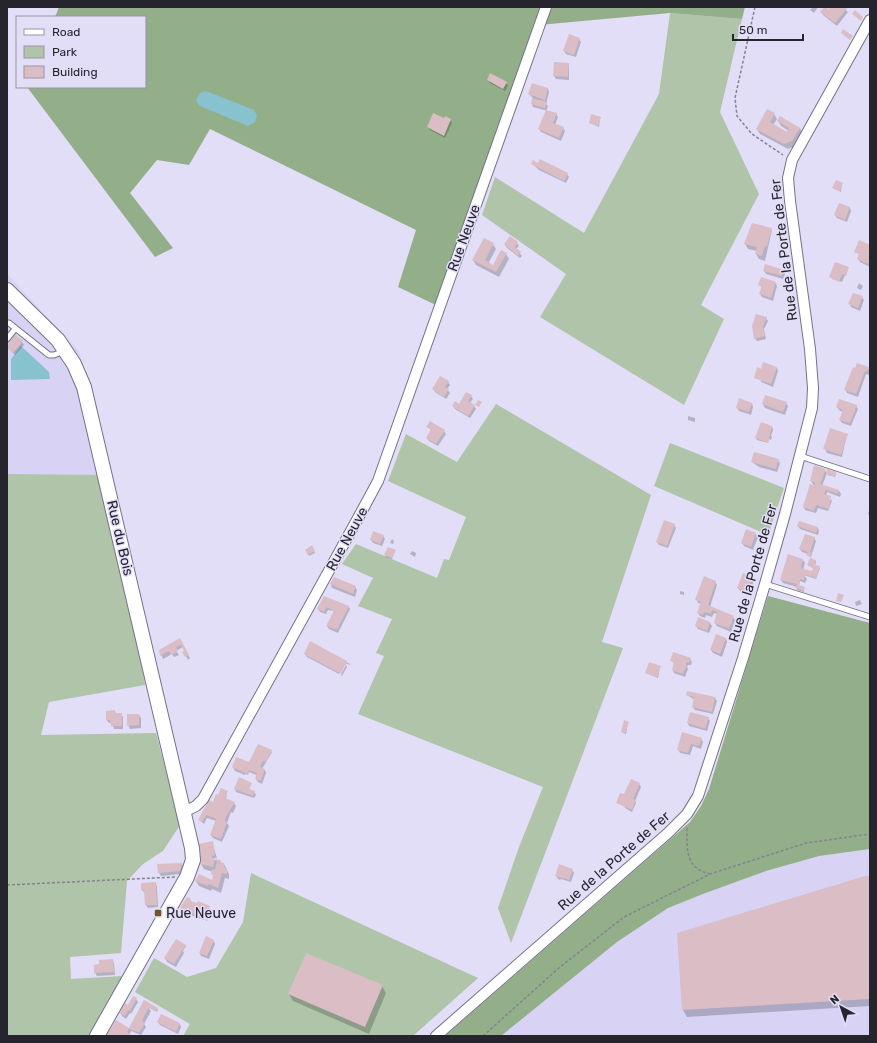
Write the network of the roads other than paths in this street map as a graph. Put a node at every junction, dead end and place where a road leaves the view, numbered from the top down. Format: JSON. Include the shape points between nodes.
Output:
{"nodes":[{"id":1,"x":546,"y":7,"type":"edge"},
{"id":2,"x":870,"y":20,"type":"edge"},
{"id":3,"x":7,"y":290,"type":"edge"},
{"id":4,"x":7,"y":323,"type":"edge"},
{"id":5,"x":16,"y":328,"type":"junction"},
{"id":6,"x":7,"y":339,"type":"edge"},
{"id":7,"x":66,"y":350,"type":"junction"},
{"id":8,"x":800,"y":456,"type":"junction"},
{"id":9,"x":870,"y":479,"type":"edge"},
{"id":10,"x":765,"y":584,"type":"junction"},
{"id":11,"x":870,"y":615,"type":"edge"},
{"id":12,"x":184,"y":812,"type":"junction"},
{"id":13,"x":97,"y":1036,"type":"edge"},
{"id":14,"x":436,"y":1036,"type":"edge"}],
"edges":[{"from":1,"to":12,"type":"street","name":"Rue Neuve","via":[[378,481],[203,799]]},
{"from":2,"to":8,"type":"street","name":"Rue de la Porte de Fer","via":[[792,160],[788,178],[813,388],[811,417]]},
{"from":3,"to":7,"type":"street","name":"Rue du Bois"},
{"from":4,"to":5,"type":"lane"},
{"from":5,"to":6,"type":"lane"},
{"from":5,"to":7,"type":"lane","via":[[49,355]]},
{"from":7,"to":12,"type":"street","name":"Rue du Bois","via":[[78,371],[88,402]]},
{"from":8,"to":9,"type":"lane"},
{"from":8,"to":10,"type":"street","name":"Rue de la Porte de Fer"},
{"from":10,"to":11,"type":"lane"},
{"from":10,"to":14,"type":"street","name":"Rue de la Porte de Fer","via":[[704,781],[687,814]]},
{"from":12,"to":13,"type":"street","via":[[193,855],[187,877]]}]}
